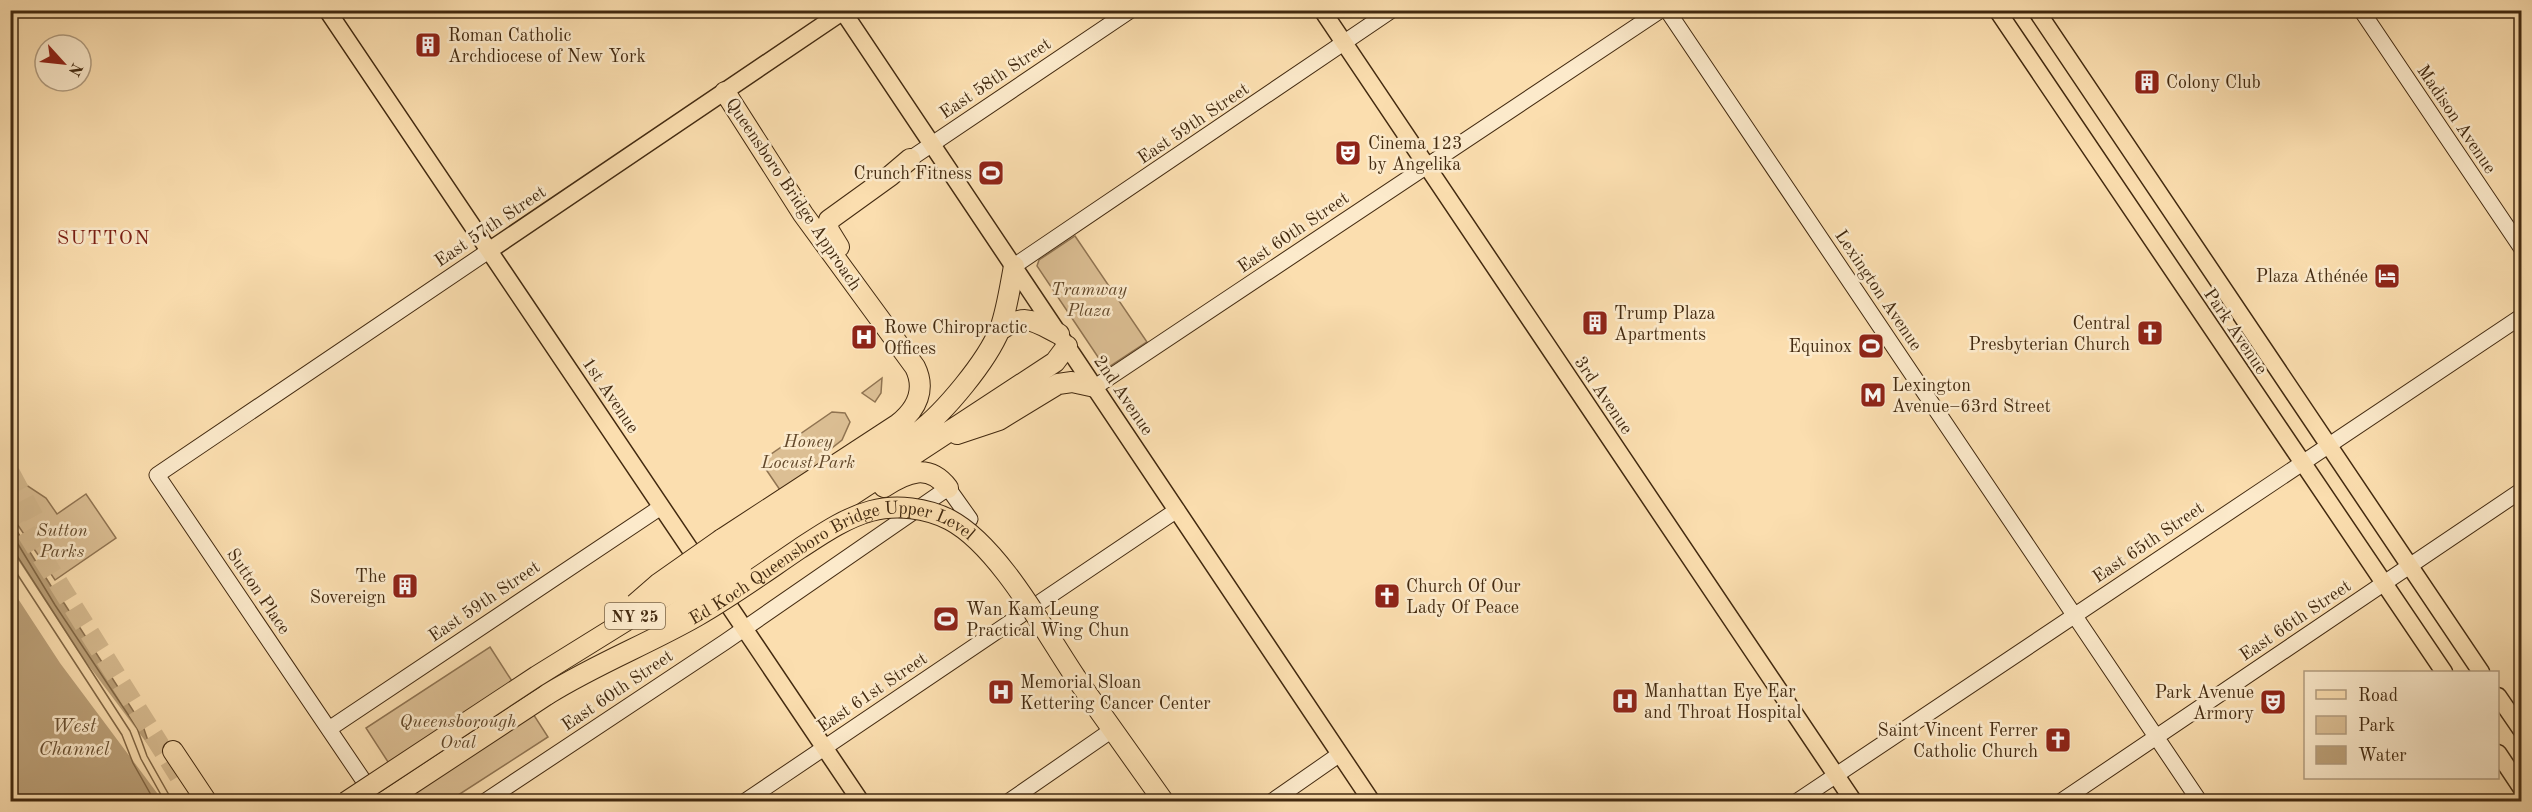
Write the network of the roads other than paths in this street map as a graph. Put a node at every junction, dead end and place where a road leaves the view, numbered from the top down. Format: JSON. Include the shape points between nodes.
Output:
{"nodes":[{"id":1,"x":327,"y":10,"type":"edge"},
{"id":2,"x":1131,"y":10,"type":"edge"},
{"id":3,"x":1323,"y":10,"type":"edge"},
{"id":4,"x":1392,"y":10,"type":"edge"},
{"id":5,"x":1661,"y":10,"type":"edge"},
{"id":6,"x":1667,"y":10,"type":"edge"},
{"id":7,"x":1997,"y":10,"type":"edge"},
{"id":8,"x":2036,"y":10,"type":"edge"},
{"id":9,"x":2361,"y":10,"type":"edge"},
{"id":10,"x":843,"y":11,"type":"edge"},
{"id":11,"x":1345,"y":43,"type":"junction"},
{"id":12,"x":725,"y":92,"type":"junction"},
{"id":13,"x":931,"y":145,"type":"junction"},
{"id":14,"x":910,"y":159,"type":"joint"},
{"id":15,"x":1428,"y":166,"type":"junction"},
{"id":16,"x":2522,"y":249,"type":"edge"},
{"id":17,"x":490,"y":250,"type":"junction"},
{"id":18,"x":1014,"y":266,"type":"junction"},
{"id":19,"x":860,"y":293,"type":"junction"},
{"id":20,"x":2522,"y":316,"type":"edge"},
{"id":21,"x":999,"y":331,"type":"junction"},
{"id":22,"x":1063,"y":340,"type":"junction"},
{"id":23,"x":1095,"y":387,"type":"junction"},
{"id":24,"x":931,"y":441,"type":"junction"},
{"id":25,"x":2328,"y":445,"type":"junction"},
{"id":26,"x":2301,"y":463,"type":"junction"},
{"id":27,"x":158,"y":475,"type":"joint"},
{"id":28,"x":948,"y":488,"type":"junction"},
{"id":29,"x":2522,"y":490,"type":"edge"},
{"id":30,"x":661,"y":507,"type":"junction"},
{"id":31,"x":1177,"y":510,"type":"junction"},
{"id":32,"x":970,"y":519,"type":"dead end"},
{"id":33,"x":2410,"y":566,"type":"junction"},
{"id":34,"x":740,"y":567,"type":"junction"},
{"id":35,"x":2384,"y":584,"type":"junction"},
{"id":36,"x":1040,"y":603,"type":"dead end"},
{"id":37,"x":1021,"y":615,"type":"dead end"},
{"id":38,"x":2075,"y":615,"type":"junction"},
{"id":39,"x":744,"y":628,"type":"junction"},
{"id":40,"x":2443,"y":671,"type":"edge"},
{"id":41,"x":2480,"y":671,"type":"edge"},
{"id":42,"x":2499,"y":697,"type":"edge"},
{"id":43,"x":329,"y":729,"type":"junction"},
{"id":44,"x":1112,"y":730,"type":"junction"},
{"id":45,"x":2522,"y":731,"type":"edge"},
{"id":46,"x":2156,"y":737,"type":"junction"},
{"id":47,"x":825,"y":747,"type":"junction"},
{"id":48,"x":173,"y":751,"type":"dead end"},
{"id":49,"x":1340,"y":754,"type":"junction"},
{"id":50,"x":2499,"y":754,"type":"edge"},
{"id":51,"x":1836,"y":774,"type":"junction"},
{"id":52,"x":2522,"y":789,"type":"edge"},
{"id":53,"x":207,"y":801,"type":"edge"},
{"id":54,"x":346,"y":801,"type":"edge"},
{"id":55,"x":357,"y":801,"type":"edge"},
{"id":56,"x":378,"y":801,"type":"edge"},
{"id":57,"x":384,"y":801,"type":"edge"},
{"id":58,"x":394,"y":801,"type":"edge"},
{"id":59,"x":484,"y":801,"type":"edge"},
{"id":60,"x":744,"y":801,"type":"edge"},
{"id":61,"x":861,"y":801,"type":"edge"},
{"id":62,"x":1008,"y":801,"type":"edge"},
{"id":63,"x":1164,"y":801,"type":"edge"},
{"id":64,"x":1271,"y":801,"type":"edge"},
{"id":65,"x":1372,"y":801,"type":"edge"},
{"id":66,"x":1796,"y":801,"type":"edge"},
{"id":67,"x":1854,"y":801,"type":"edge"},
{"id":68,"x":2060,"y":801,"type":"edge"},
{"id":69,"x":2200,"y":801,"type":"edge"}],
"edges":[{"from":1,"to":17,"type":"main road","name":"1st Avenue"},
{"from":2,"to":13,"type":"main road","name":"East 58th Street"},
{"from":3,"to":11,"type":"main road","name":"3rd Avenue"},
{"from":4,"to":11,"type":"main road","name":"East 59th Street"},
{"from":5,"to":15,"type":"main road","name":"East 60th Street"},
{"from":6,"to":38,"type":"main road","name":"Lexington Avenue"},
{"from":7,"to":26,"type":"main road","name":"Park Avenue"},
{"from":8,"to":25,"type":"main road","name":"Park Avenue"},
{"from":9,"to":16,"type":"main road","name":"Madison Avenue"},
{"from":10,"to":12,"type":"main road","name":"East 57th Street"},
{"from":10,"to":13,"type":"main road","name":"2nd Avenue"},
{"from":11,"to":15,"type":"main road","name":"3rd Avenue"},
{"from":11,"to":18,"type":"main road","name":"East 59th Street"},
{"from":12,"to":17,"type":"main road","name":"East 57th Street"},
{"from":12,"to":19,"type":"highway","name":"Queensboro Bridge Approach","via":[[803,214]]},
{"from":13,"to":14,"type":"main road","name":"East 58th Street"},
{"from":13,"to":18,"type":"main road","name":"2nd Avenue"},
{"from":14,"to":19,"type":"highway","via":[[827,223]]},
{"from":15,"to":23,"type":"main road","name":"East 60th Street"},
{"from":15,"to":51,"type":"main road","name":"3rd Avenue"},
{"from":17,"to":27,"type":"main road","name":"East 57th Street"},
{"from":17,"to":30,"type":"main road","name":"1st Avenue"},
{"from":18,"to":21,"type":"highway","number":"NY 25"},
{"from":18,"to":22,"type":"main road","name":"2nd Avenue"},
{"from":19,"to":55,"type":"highway","name":"Queensboro Bridge Approach","bridge":true,"via":[[915,367],[920,380],[918,400],[904,419],[699,554],[540,682]]},
{"from":20,"to":25,"type":"main road","name":"East 65th Street"},
{"from":21,"to":22,"type":"highway","via":[[1024,319]]},
{"from":21,"to":34,"type":"highway","number":"NY 25","via":[[953,398],[925,427]]},
{"from":22,"to":23,"type":"main road","name":"2nd Avenue"},
{"from":22,"to":24,"type":"highway","via":[[1055,362]]},
{"from":23,"to":24,"type":"highway","number":"NY 25","via":[[1072,382],[1058,384],[988,425]]},
{"from":23,"to":31,"type":"main road","name":"2nd Avenue"},
{"from":24,"to":34,"type":"highway","number":"NY 25"},
{"from":25,"to":26,"type":"main road","name":"East 65th Street"},
{"from":25,"to":33,"type":"main road","name":"Park Avenue"},
{"from":26,"to":35,"type":"main road","name":"Park Avenue"},
{"from":26,"to":38,"type":"main road","name":"East 65th Street"},
{"from":27,"to":43,"type":"main road","name":"Sutton Place"},
{"from":28,"to":32,"type":"main road"},
{"from":28,"to":34,"type":"highway","via":[[929,473],[916,471]]},
{"from":28,"to":39,"type":"main road","name":"East 60th Street"},
{"from":29,"to":33,"type":"main road","name":"East 66th Street"},
{"from":30,"to":39,"type":"main road","name":"1st Avenue"},
{"from":30,"to":43,"type":"main road","name":"East 59th Street"},
{"from":31,"to":36,"type":"main road"},
{"from":31,"to":49,"type":"main road","name":"2nd Avenue"},
{"from":33,"to":35,"type":"main road","name":"East 66th Street"},
{"from":33,"to":41,"type":"main road","name":"Park Avenue"},
{"from":34,"to":54,"type":"highway","number":"NY 25","bridge":true,"via":[[537,676]]},
{"from":34,"to":58,"type":"highway","bridge":true,"via":[[617,661]]},
{"from":35,"to":40,"type":"main road","name":"Park Avenue"},
{"from":35,"to":46,"type":"main road","name":"East 66th Street"},
{"from":37,"to":47,"type":"main road","name":"East 61st Street"},
{"from":38,"to":46,"type":"main road","name":"Lexington Avenue"},
{"from":38,"to":51,"type":"main road","name":"East 65th Street"},
{"from":39,"to":47,"type":"main road","name":"1st Avenue"},
{"from":39,"to":59,"type":"main road","name":"East 60th Street"},
{"from":42,"to":45,"type":"main road"},
{"from":43,"to":56,"type":"main road","name":"Sutton Place"},
{"from":44,"to":57,"type":"highway","name":"Ed Koch Queensboro Bridge Upper Level","bridge":true,"via":[[999,564],[975,537],[932,513],[881,508],[838,525],[696,617],[571,680]]},
{"from":44,"to":62,"type":"main road"},
{"from":44,"to":63,"type":"highway","name":"Ed Koch Queensboro Bridge Upper Level"},
{"from":46,"to":68,"type":"main road","name":"East 66th Street"},
{"from":46,"to":69,"type":"main road","name":"Lexington Avenue"},
{"from":47,"to":60,"type":"main road","name":"East 61st Street"},
{"from":47,"to":61,"type":"main road","name":"1st Avenue"},
{"from":48,"to":53,"type":"highway"},
{"from":49,"to":64,"type":"main road"},
{"from":49,"to":65,"type":"main road","name":"2nd Avenue"},
{"from":50,"to":52,"type":"main road"},
{"from":51,"to":66,"type":"main road","name":"East 65th Street"},
{"from":51,"to":67,"type":"main road","name":"3rd Avenue"}]}
